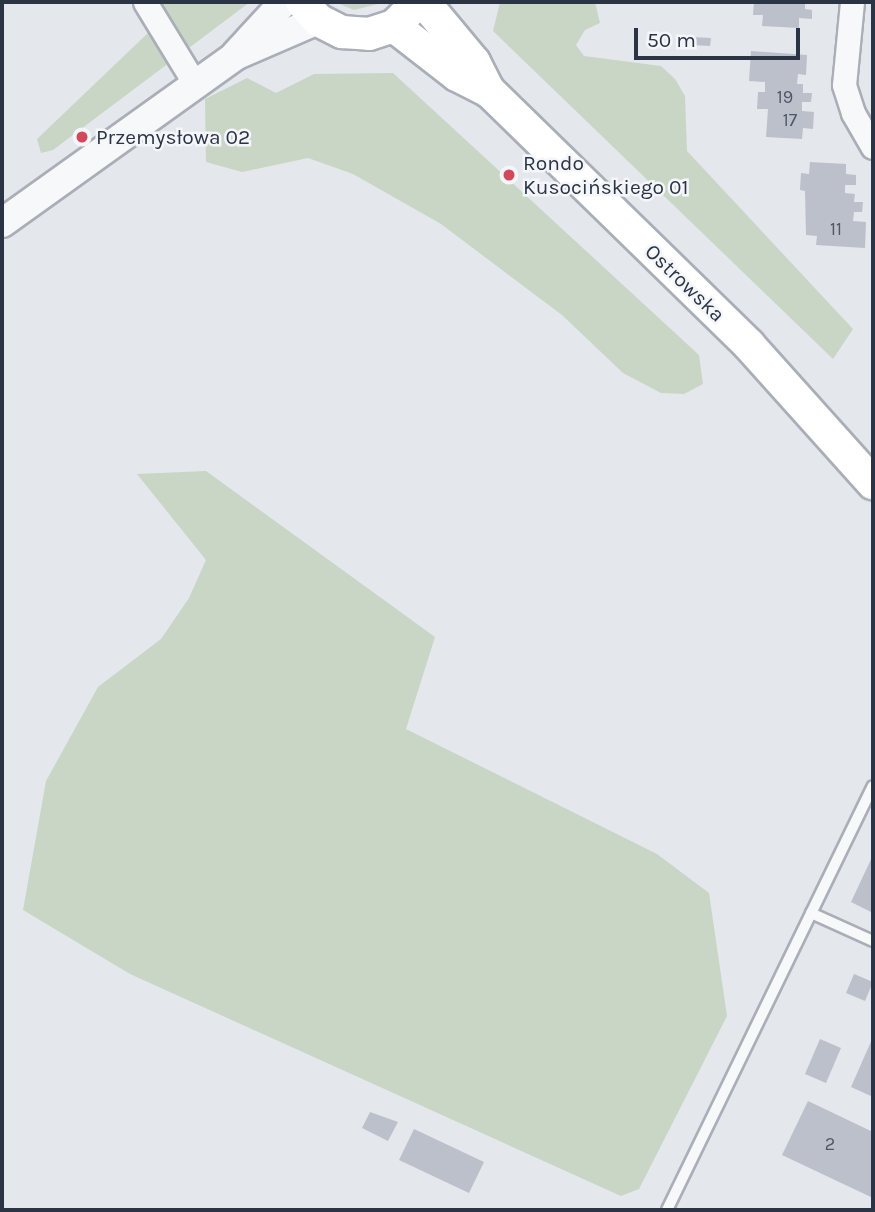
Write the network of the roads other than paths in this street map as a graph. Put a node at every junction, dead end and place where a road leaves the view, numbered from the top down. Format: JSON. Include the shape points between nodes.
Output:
{"nodes":[{"id":1,"x":145,"y":2,"type":"edge"},
{"id":2,"x":284,"y":2,"type":"edge"},
{"id":3,"x":418,"y":2,"type":"edge"},
{"id":4,"x":424,"y":2,"type":"edge"},
{"id":5,"x":852,"y":2,"type":"edge"},
{"id":6,"x":310,"y":11,"type":"edge"},
{"id":7,"x":394,"y":26,"type":"junction"},
{"id":8,"x":235,"y":57,"type":"junction"},
{"id":9,"x":195,"y":84,"type":"junction"},
{"id":10,"x":489,"y":90,"type":"junction"},
{"id":11,"x":871,"y":140,"type":"edge"},
{"id":12,"x":2,"y":223,"type":"edge"},
{"id":13,"x":873,"y":483,"type":"edge"},
{"id":14,"x":873,"y":786,"type":"edge"},
{"id":15,"x":811,"y":913,"type":"junction"},
{"id":16,"x":873,"y":942,"type":"edge"},
{"id":17,"x":667,"y":1210,"type":"edge"}],
"edges":[{"from":1,"to":9,"type":"street"},
{"from":2,"to":8,"type":"street"},
{"from":3,"to":7,"type":"main road"},
{"from":4,"to":10,"type":"main road","name":"Ostrowska","via":[[474,62]]},
{"from":5,"to":11,"type":"street","via":[[844,85],[853,113]]},
{"from":6,"to":7,"type":"main road","via":[[342,32],[369,34]]},
{"from":6,"to":8,"type":"street"},
{"from":7,"to":10,"type":"main road","name":"Ostrowska","via":[[457,75]]},
{"from":8,"to":9,"type":"street"},
{"from":9,"to":12,"type":"street"},
{"from":10,"to":13,"type":"main road","name":"Ostrowska","via":[[750,345]]},
{"from":14,"to":15,"type":"lane"},
{"from":15,"to":16,"type":"lane"},
{"from":15,"to":17,"type":"lane"}]}
